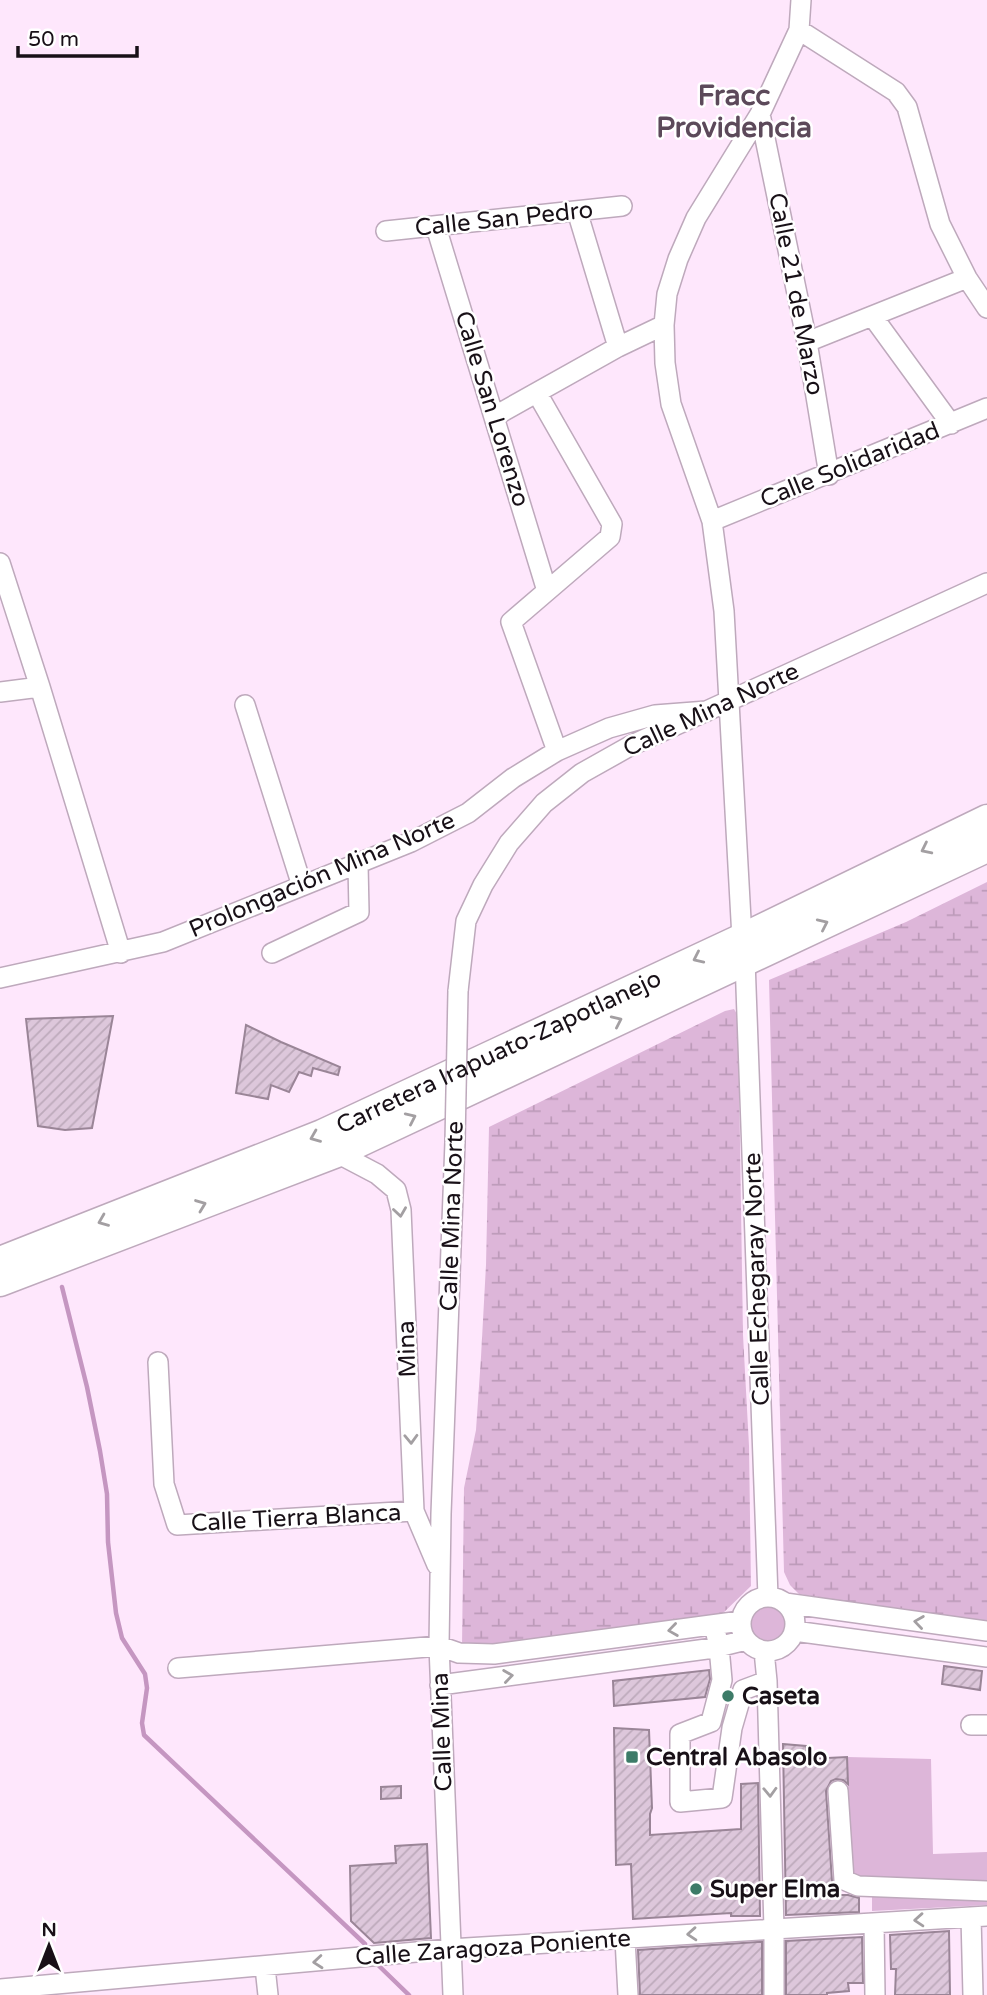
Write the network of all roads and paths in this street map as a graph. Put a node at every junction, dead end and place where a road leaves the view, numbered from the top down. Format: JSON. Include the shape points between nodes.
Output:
{"nodes":[{"id":1,"x":801,"y":0,"type":"edge"},
{"id":2,"x":799,"y":30,"type":"junction"},
{"id":3,"x":760,"y":114,"type":"junction"},
{"id":4,"x":622,"y":206,"type":"dead end"},
{"id":5,"x":577,"y":211,"type":"junction"},
{"id":6,"x":436,"y":227,"type":"junction"},
{"id":7,"x":386,"y":230,"type":"dead end"},
{"id":8,"x":967,"y":278,"type":"junction"},
{"id":9,"x":987,"y":308,"type":"edge"},
{"id":10,"x":873,"y":317,"type":"junction"},
{"id":11,"x":664,"y":325,"type":"junction"},
{"id":12,"x":807,"y":342,"type":"junction"},
{"id":13,"x":618,"y":347,"type":"junction"},
{"id":14,"x":537,"y":393,"type":"junction"},
{"id":15,"x":987,"y":408,"type":"edge"},
{"id":16,"x":495,"y":416,"type":"junction"},
{"id":17,"x":951,"y":424,"type":"junction"},
{"id":18,"x":829,"y":475,"type":"junction"},
{"id":19,"x":712,"y":521,"type":"junction"},
{"id":20,"x":0,"y":563,"type":"edge"},
{"id":21,"x":987,"y":583,"type":"edge"},
{"id":22,"x":547,"y":591,"type":"junction"},
{"id":23,"x":40,"y":687,"type":"junction"},
{"id":24,"x":0,"y":692,"type":"edge"},
{"id":25,"x":729,"y":701,"type":"junction"},
{"id":26,"x":245,"y":705,"type":"dead end"},
{"id":27,"x":707,"y":711,"type":"junction"},
{"id":28,"x":557,"y":751,"type":"junction"},
{"id":29,"x":987,"y":819,"type":"edge"},
{"id":30,"x":987,"y":848,"type":"edge"},
{"id":31,"x":358,"y":864,"type":"junction"},
{"id":32,"x":302,"y":886,"type":"junction"},
{"id":33,"x":744,"y":949,"type":"junction"},
{"id":34,"x":121,"y":953,"type":"junction"},
{"id":35,"x":272,"y":953,"type":"dead end"},
{"id":36,"x":0,"y":978,"type":"edge"},
{"id":37,"x":337,"y":1153,"type":"junction"},
{"id":38,"x":0,"y":1261,"type":"edge"},
{"id":39,"x":0,"y":1282,"type":"edge"},
{"id":40,"x":158,"y":1362,"type":"dead end"},
{"id":41,"x":414,"y":1511,"type":"junction"},
{"id":42,"x":440,"y":1574,"type":"junction"},
{"id":43,"x":776,"y":1600,"type":"junction"},
{"id":44,"x":714,"y":1625,"type":"junction"},
{"id":45,"x":743,"y":1630,"type":"junction"},
{"id":46,"x":794,"y":1631,"type":"junction"},
{"id":47,"x":987,"y":1632,"type":"edge"},
{"id":48,"x":439,"y":1646,"type":"junction"},
{"id":49,"x":719,"y":1647,"type":"junction"},
{"id":50,"x":764,"y":1651,"type":"junction"},
{"id":51,"x":987,"y":1657,"type":"edge"},
{"id":52,"x":178,"y":1668,"type":"dead end"},
{"id":53,"x":767,"y":1681,"type":"junction"},
{"id":54,"x":440,"y":1685,"type":"junction"},
{"id":55,"x":838,"y":1791,"type":"dead end"},
{"id":56,"x":987,"y":1891,"type":"edge"},
{"id":57,"x":979,"y":1916,"type":"edge"},
{"id":58,"x":874,"y":1923,"type":"junction"},
{"id":59,"x":774,"y":1929,"type":"junction"},
{"id":60,"x":625,"y":1939,"type":"junction"},
{"id":61,"x":450,"y":1949,"type":"junction"},
{"id":62,"x":265,"y":1967,"type":"junction"},
{"id":63,"x":0,"y":1989,"type":"edge"},
{"id":64,"x":268,"y":1995,"type":"edge"},
{"id":65,"x":453,"y":1995,"type":"edge"},
{"id":66,"x":628,"y":1995,"type":"edge"},
{"id":67,"x":774,"y":1995,"type":"edge"},
{"id":68,"x":875,"y":1995,"type":"edge"},
{"id":69,"x":973,"y":1995,"type":"edge"}],
"edges":[{"from":1,"to":2,"type":"street"},
{"from":2,"to":3,"type":"street","name":"Calle Echegaray Norte"},
{"from":2,"to":8,"type":"street","via":[[896,92],[907,107],[940,224]]},
{"from":3,"to":11,"type":"street","name":"Calle Echegaray Norte","via":[[696,218],[667,294]]},
{"from":3,"to":12,"type":"street","name":"Calle 21 de Marzo"},
{"from":4,"to":5,"type":"street","name":"Calle San Pedro"},
{"from":5,"to":6,"type":"street","name":"Calle San Pedro"},
{"from":5,"to":13,"type":"street"},
{"from":6,"to":7,"type":"street","name":"Calle San Pedro"},
{"from":6,"to":16,"type":"street","name":"Calle San Lorenzo"},
{"from":8,"to":9,"type":"street"},
{"from":8,"to":10,"type":"street"},
{"from":10,"to":12,"type":"street"},
{"from":10,"to":17,"type":"street"},
{"from":11,"to":13,"type":"street"},
{"from":11,"to":19,"type":"street","name":"Calle Echegaray Norte","via":[[671,404]]},
{"from":12,"to":18,"type":"street","name":"Calle 21 de Marzo"},
{"from":13,"to":14,"type":"street"},
{"from":14,"to":16,"type":"street"},
{"from":14,"to":22,"type":"street","via":[[612,524],[610,537]]},
{"from":15,"to":17,"type":"street","name":"Calle Solidaridad"},
{"from":16,"to":22,"type":"street","name":"Calle San Lorenzo"},
{"from":17,"to":18,"type":"street","name":"Calle Solidaridad"},
{"from":18,"to":19,"type":"street","name":"Calle Solidaridad"},
{"from":19,"to":25,"type":"street","name":"Calle Echegaray Norte"},
{"from":20,"to":23,"type":"street"},
{"from":21,"to":25,"type":"street","name":"Calle Mina Norte"},
{"from":22,"to":28,"type":"street","via":[[511,622]]},
{"from":23,"to":24,"type":"street"},
{"from":23,"to":34,"type":"street"},
{"from":25,"to":27,"type":"street","name":"Calle Mina Norte"},
{"from":25,"to":33,"type":"street","name":"Calle Echegaray Norte"},
{"from":26,"to":32,"type":"street"},
{"from":27,"to":28,"type":"street","name":"Prolongación Mina Norte","via":[[655,715],[609,728]]},
{"from":27,"to":42,"type":"street","name":"Calle Mina Norte","bridge":true,"via":[[582,773],[544,803],[509,843],[466,921],[458,992]]},
{"from":28,"to":31,"type":"street","name":"Prolongación Mina Norte","via":[[468,813]]},
{"from":29,"to":33,"type":"highway","name":"Carretera Irapuato-Zapotlanejo","one_way":true},
{"from":33,"to":30,"type":"highway","one_way":true},
{"from":31,"to":32,"type":"street","name":"Prolongación Mina Norte"},
{"from":31,"to":35,"type":"street","via":[[359,912]]},
{"from":32,"to":34,"type":"street","name":"Prolongación Mina Norte","via":[[163,942]]},
{"from":37,"to":33,"type":"highway","one_way":true},
{"from":33,"to":38,"type":"highway","name":"Carretera Irapuato-Zapotlanejo","one_way":true,"via":[[322,1134]]},
{"from":33,"to":43,"type":"street","name":"Calle Echegaray Norte"},
{"from":34,"to":36,"type":"street","name":"Prolongación Mina Norte"},
{"from":39,"to":37,"type":"highway","one_way":true},
{"from":37,"to":41,"type":"street","name":"Mina","one_way":true,"via":[[396,1190],[401,1210]]},
{"from":40,"to":41,"type":"street","name":"Calle Tierra Blanca","via":[[164,1484],[177,1525]]},
{"from":41,"to":42,"type":"street","name":"Mina"},
{"from":42,"to":48,"type":"street","name":"Calle Mina Norte"},
{"from":43,"to":45,"type":"street","via":[[755,1600],[745,1609]]},
{"from":43,"to":46,"type":"street","via":[[794,1615]]},
{"from":47,"to":43,"type":"street","one_way":true},
{"from":44,"to":45,"type":"street"},
{"from":44,"to":48,"type":"street","one_way":true,"via":[[494,1654],[459,1653]]},
{"from":44,"to":49,"type":"street"},
{"from":45,"to":49,"type":"street"},
{"from":45,"to":50,"type":"street","via":[[754,1647]]},
{"from":46,"to":50,"type":"street","via":[[777,1650]]},
{"from":46,"to":51,"type":"street"},
{"from":48,"to":52,"type":"street","name":"Calle Mina"},
{"from":48,"to":54,"type":"street","name":"Calle Mina"},
{"from":49,"to":53,"type":"street","via":[[722,1680],[711,1722],[680,1734],[680,1802],[722,1798],[732,1728],[743,1690]]},
{"from":54,"to":49,"type":"street","one_way":true},
{"from":50,"to":53,"type":"street"},
{"from":53,"to":59,"type":"street","one_way":true},
{"from":54,"to":61,"type":"street","name":"Calle Mina"},
{"from":55,"to":56,"type":"street","via":[[844,1880],[858,1886]]},
{"from":57,"to":58,"type":"street","name":"Calle Zaragoza Poniente","one_way":true},
{"from":57,"to":69,"type":"street"},
{"from":58,"to":59,"type":"street","name":"Calle Zaragoza Poniente"},
{"from":58,"to":68,"type":"street"},
{"from":59,"to":60,"type":"street","name":"Calle Zaragoza Poniente","one_way":true},
{"from":59,"to":67,"type":"street"},
{"from":60,"to":61,"type":"street","name":"Calle Zaragoza Poniente"},
{"from":60,"to":66,"type":"street"},
{"from":61,"to":62,"type":"street","name":"Calle Zaragoza Poniente","one_way":true},
{"from":61,"to":65,"type":"street","name":"Calle Mina"},
{"from":62,"to":63,"type":"street","name":"Calle Zaragoza Poniente"},
{"from":62,"to":64,"type":"street"}]}
